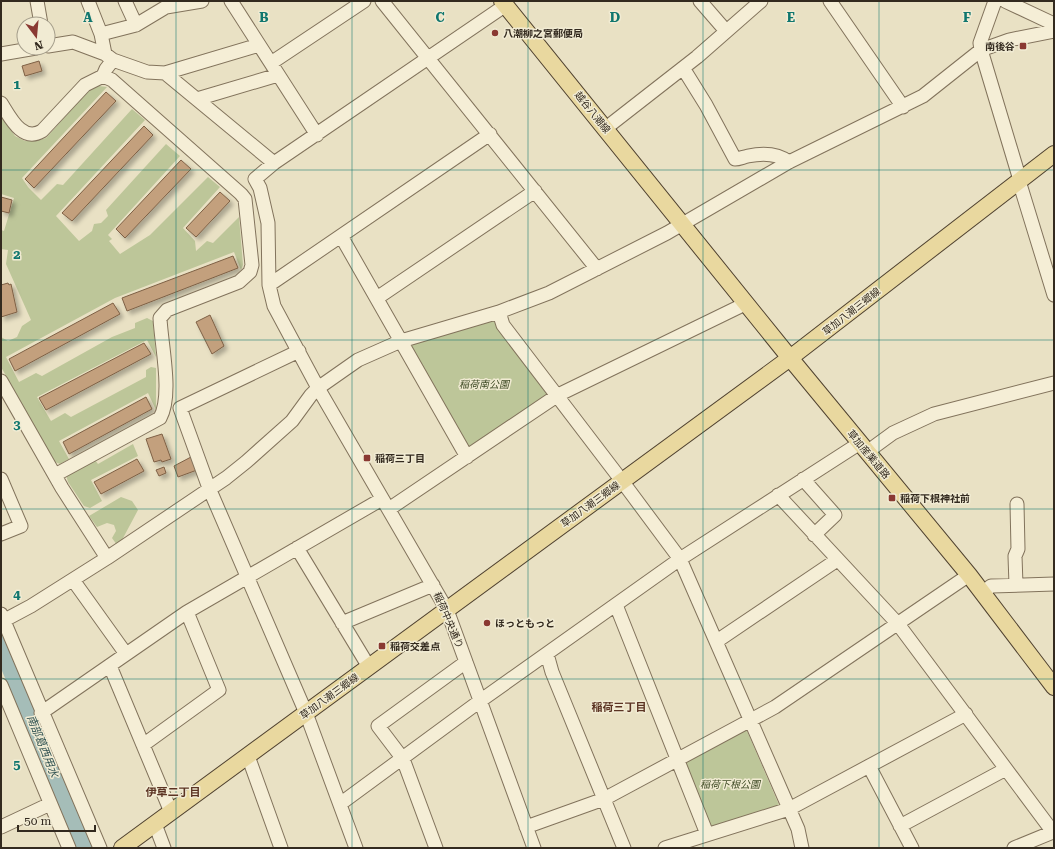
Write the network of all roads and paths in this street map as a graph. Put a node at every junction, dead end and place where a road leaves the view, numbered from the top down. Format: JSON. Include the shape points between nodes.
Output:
{"nodes":[{"id":1,"x":37,"y":1,"type":"edge"},
{"id":2,"x":88,"y":1,"type":"edge"},
{"id":3,"x":125,"y":1,"type":"edge"},
{"id":4,"x":202,"y":1,"type":"edge"},
{"id":5,"x":231,"y":1,"type":"edge"},
{"id":6,"x":364,"y":1,"type":"edge"},
{"id":7,"x":382,"y":1,"type":"edge"},
{"id":8,"x":700,"y":1,"type":"edge"},
{"id":9,"x":761,"y":1,"type":"edge"},
{"id":10,"x":830,"y":1,"type":"edge"},
{"id":11,"x":995,"y":1,"type":"edge"},
{"id":12,"x":1005,"y":1,"type":"edge"},
{"id":13,"x":504,"y":3,"type":"edge"},
{"id":14,"x":40,"y":16,"type":"edge"},
{"id":15,"x":1054,"y":24,"type":"edge"},
{"id":16,"x":136,"y":25,"type":"junction"},
{"id":17,"x":726,"y":31,"type":"junction"},
{"id":18,"x":1054,"y":31,"type":"edge"},
{"id":19,"x":101,"y":34,"type":"junction"},
{"id":20,"x":56,"y":45,"type":"edge"},
{"id":21,"x":259,"y":45,"type":"junction"},
{"id":22,"x":981,"y":50,"type":"junction"},
{"id":23,"x":16,"y":51,"type":"edge"},
{"id":24,"x":1,"y":54,"type":"edge"},
{"id":25,"x":109,"y":57,"type":"junction"},
{"id":26,"x":428,"y":60,"type":"junction"},
{"id":27,"x":271,"y":63,"type":"junction"},
{"id":28,"x":683,"y":68,"type":"junction"},
{"id":29,"x":165,"y":73,"type":"junction"},
{"id":30,"x":278,"y":75,"type":"junction"},
{"id":31,"x":103,"y":76,"type":"junction"},
{"id":32,"x":197,"y":99,"type":"junction"},
{"id":33,"x":1,"y":103,"type":"edge"},
{"id":34,"x":903,"y":107,"type":"junction"},
{"id":35,"x":606,"y":128,"type":"junction"},
{"id":36,"x":490,"y":134,"type":"junction"},
{"id":37,"x":317,"y":135,"type":"junction"},
{"id":38,"x":1054,"y":154,"type":"edge"},
{"id":39,"x":789,"y":162,"type":"junction"},
{"id":40,"x":274,"y":163,"type":"junction"},
{"id":41,"x":1019,"y":181,"type":"junction"},
{"id":42,"x":535,"y":191,"type":"junction"},
{"id":43,"x":682,"y":224,"type":"junction"},
{"id":44,"x":341,"y":236,"type":"junction"},
{"id":45,"x":597,"y":269,"type":"junction"},
{"id":46,"x":269,"y":284,"type":"junction"},
{"id":47,"x":1054,"y":295,"type":"edge"},
{"id":48,"x":377,"y":298,"type":"junction"},
{"id":49,"x":747,"y":303,"type":"junction"},
{"id":50,"x":499,"y":312,"type":"junction"},
{"id":51,"x":401,"y":341,"type":"junction"},
{"id":52,"x":299,"y":351,"type":"junction"},
{"id":53,"x":790,"y":358,"type":"junction"},
{"id":54,"x":1,"y":381,"type":"edge"},
{"id":55,"x":1054,"y":383,"type":"edge"},
{"id":56,"x":318,"y":388,"type":"junction"},
{"id":57,"x":558,"y":396,"type":"junction"},
{"id":58,"x":863,"y":448,"type":"junction"},
{"id":59,"x":467,"y":457,"type":"junction"},
{"id":60,"x":55,"y":475,"type":"junction"},
{"id":61,"x":1,"y":479,"type":"edge"},
{"id":62,"x":804,"y":479,"type":"junction"},
{"id":63,"x":622,"y":481,"type":"junction"},
{"id":64,"x":209,"y":488,"type":"junction"},
{"id":65,"x":778,"y":495,"type":"junction"},
{"id":66,"x":385,"y":504,"type":"junction"},
{"id":67,"x":1017,"y":504,"type":"dead end"},
{"id":68,"x":1,"y":534,"type":"edge"},
{"id":69,"x":814,"y":535,"type":"junction"},
{"id":70,"x":297,"y":548,"type":"junction"},
{"id":71,"x":107,"y":558,"type":"junction"},
{"id":72,"x":680,"y":559,"type":"junction"},
{"id":73,"x":837,"y":560,"type":"junction"},
{"id":74,"x":969,"y":575,"type":"junction"},
{"id":75,"x":247,"y":578,"type":"junction"},
{"id":76,"x":73,"y":580,"type":"junction"},
{"id":77,"x":433,"y":584,"type":"junction"},
{"id":78,"x":1054,"y":584,"type":"edge"},
{"id":79,"x":1016,"y":585,"type":"junction"},
{"id":80,"x":983,"y":593,"type":"junction"},
{"id":81,"x":616,"y":605,"type":"junction"},
{"id":82,"x":447,"y":610,"type":"junction"},
{"id":83,"x":187,"y":612,"type":"junction"},
{"id":84,"x":2,"y":619,"type":"edge"},
{"id":85,"x":342,"y":623,"type":"junction"},
{"id":86,"x":898,"y":624,"type":"junction"},
{"id":87,"x":717,"y":641,"type":"junction"},
{"id":88,"x":126,"y":654,"type":"junction"},
{"id":89,"x":547,"y":654,"type":"junction"},
{"id":90,"x":466,"y":662,"type":"junction"},
{"id":91,"x":110,"y":666,"type":"junction"},
{"id":92,"x":369,"y":667,"type":"junction"},
{"id":93,"x":1,"y":685,"type":"edge"},
{"id":94,"x":1054,"y":687,"type":"edge"},
{"id":95,"x":480,"y":701,"type":"junction"},
{"id":96,"x":42,"y":713,"type":"junction"},
{"id":97,"x":306,"y":713,"type":"junction"},
{"id":98,"x":966,"y":714,"type":"junction"},
{"id":99,"x":751,"y":722,"type":"junction"},
{"id":100,"x":143,"y":745,"type":"junction"},
{"id":101,"x":248,"y":756,"type":"junction"},
{"id":102,"x":403,"y":759,"type":"junction"},
{"id":103,"x":678,"y":760,"type":"junction"},
{"id":104,"x":869,"y":766,"type":"junction"},
{"id":105,"x":1006,"y":768,"type":"junction"},
{"id":106,"x":604,"y":800,"type":"junction"},
{"id":107,"x":50,"y":804,"type":"junction"},
{"id":108,"x":340,"y":804,"type":"junction"},
{"id":109,"x":789,"y":809,"type":"junction"},
{"id":110,"x":171,"y":812,"type":"junction"},
{"id":111,"x":155,"y":824,"type":"junction"},
{"id":112,"x":900,"y":826,"type":"junction"},
{"id":113,"x":1,"y":827,"type":"edge"},
{"id":114,"x":526,"y":827,"type":"junction"},
{"id":115,"x":1054,"y":831,"type":"edge"},
{"id":116,"x":707,"y":834,"type":"junction"},
{"id":117,"x":69,"y":848,"type":"edge"},
{"id":118,"x":100,"y":848,"type":"edge"},
{"id":119,"x":122,"y":848,"type":"edge"},
{"id":120,"x":164,"y":848,"type":"edge"},
{"id":121,"x":282,"y":848,"type":"edge"},
{"id":122,"x":356,"y":848,"type":"edge"},
{"id":123,"x":436,"y":848,"type":"edge"},
{"id":124,"x":534,"y":848,"type":"edge"},
{"id":125,"x":624,"y":848,"type":"edge"},
{"id":126,"x":665,"y":848,"type":"edge"},
{"id":127,"x":802,"y":848,"type":"edge"},
{"id":128,"x":912,"y":848,"type":"edge"},
{"id":129,"x":1014,"y":848,"type":"edge"}],
"edges":[{"from":1,"to":14,"type":"street"},
{"from":2,"to":19,"type":"street"},
{"from":3,"to":16,"type":"street"},
{"from":4,"to":16,"type":"street","via":[[166,7]]},
{"from":5,"to":21,"type":"street"},
{"from":6,"to":27,"type":"street"},
{"from":7,"to":26,"type":"street"},
{"from":8,"to":17,"type":"street"},
{"from":9,"to":17,"type":"street"},
{"from":10,"to":34,"type":"street"},
{"from":11,"to":22,"type":"street","via":[[980,43]]},
{"from":12,"to":15,"type":"street"},
{"from":13,"to":26,"type":"street"},
{"from":13,"to":35,"type":"main road","name":"越谷八潮線"},
{"from":16,"to":19,"type":"street"},
{"from":17,"to":28,"type":"street"},
{"from":18,"to":22,"type":"street","via":[[1009,40]]},
{"from":19,"to":25,"type":"street"},
{"from":20,"to":25,"type":"street","via":[[73,42]]},
{"from":21,"to":27,"type":"street"},
{"from":21,"to":29,"type":"street"},
{"from":22,"to":34,"type":"street","via":[[939,86]]},
{"from":22,"to":41,"type":"street"},
{"from":23,"to":24,"type":"street"},
{"from":25,"to":29,"type":"street","via":[[147,72]]},
{"from":25,"to":31,"type":"street"},
{"from":26,"to":36,"type":"street"},
{"from":26,"to":37,"type":"street"},
{"from":27,"to":30,"type":"street"},
{"from":28,"to":35,"type":"street"},
{"from":28,"to":39,"type":"street","via":[[735,159],[771,154],[782,156]]},
{"from":29,"to":32,"type":"street"},
{"from":30,"to":32,"type":"street"},
{"from":30,"to":37,"type":"street"},
{"from":31,"to":33,"type":"street","via":[[85,85],[42,131],[36,134],[25,133],[18,128]]},
{"from":31,"to":60,"type":"street","via":[[112,80],[245,199],[252,265],[250,272],[238,282],[162,314],[160,323],[165,403],[160,418]]},
{"from":32,"to":40,"type":"street"},
{"from":34,"to":39,"type":"street"},
{"from":35,"to":43,"type":"main road","name":"越谷八潮線"},
{"from":36,"to":42,"type":"street"},
{"from":36,"to":44,"type":"street"},
{"from":37,"to":40,"type":"street"},
{"from":38,"to":41,"type":"main road","name":"草加八潮三郷線"},
{"from":39,"to":43,"type":"street"},
{"from":40,"to":46,"type":"street","name":"稲荷中央通り","via":[[255,179],[260,188],[268,223]]},
{"from":41,"to":47,"type":"street"},
{"from":41,"to":53,"type":"main road","name":"草加八潮三郷線"},
{"from":42,"to":45,"type":"street"},
{"from":42,"to":48,"type":"street"},
{"from":43,"to":45,"type":"street"},
{"from":43,"to":49,"type":"main road","name":"草加産業道路"},
{"from":44,"to":46,"type":"street"},
{"from":44,"to":48,"type":"street"},
{"from":45,"to":50,"type":"street","via":[[549,293]]},
{"from":46,"to":52,"type":"street","name":"稲荷中央通り","via":[[274,306]]},
{"from":48,"to":51,"type":"street"},
{"from":49,"to":53,"type":"main road","name":"草加産業道路"},
{"from":49,"to":57,"type":"street"},
{"from":50,"to":51,"type":"street"},
{"from":50,"to":57,"type":"street","via":[[503,325]]},
{"from":51,"to":56,"type":"street","via":[[358,360]]},
{"from":51,"to":59,"type":"street"},
{"from":52,"to":56,"type":"street","name":"稲荷中央通り"},
{"from":52,"to":64,"type":"street","via":[[180,408]]},
{"from":53,"to":58,"type":"main road","name":"草加産業道路"},
{"from":53,"to":63,"type":"main road","name":"草加八潮三郷線"},
{"from":54,"to":60,"type":"street"},
{"from":55,"to":58,"type":"street","via":[[934,414]]},
{"from":56,"to":64,"type":"street","via":[[292,421],[246,462]]},
{"from":56,"to":66,"type":"street","name":"稲荷中央通り"},
{"from":57,"to":59,"type":"street"},
{"from":57,"to":63,"type":"street"},
{"from":58,"to":62,"type":"street"},
{"from":58,"to":74,"type":"main road","name":"草加産業道路"},
{"from":59,"to":66,"type":"street"},
{"from":60,"to":71,"type":"street"},
{"from":61,"to":68,"type":"street","via":[[21,526]]},
{"from":62,"to":65,"type":"street"},
{"from":62,"to":69,"type":"street","via":[[835,515]]},
{"from":63,"to":72,"type":"street"},
{"from":63,"to":82,"type":"main road","name":"草加八潮三郷線"},
{"from":64,"to":71,"type":"street"},
{"from":64,"to":75,"type":"street"},
{"from":65,"to":69,"type":"street"},
{"from":65,"to":72,"type":"street"},
{"from":66,"to":70,"type":"street"},
{"from":66,"to":77,"type":"street","name":"稲荷中央通り"},
{"from":67,"to":79,"type":"street"},
{"from":69,"to":73,"type":"street"},
{"from":70,"to":75,"type":"street"},
{"from":70,"to":85,"type":"street"},
{"from":71,"to":76,"type":"street"},
{"from":72,"to":81,"type":"street"},
{"from":72,"to":87,"type":"street"},
{"from":73,"to":86,"type":"street"},
{"from":73,"to":87,"type":"street"},
{"from":74,"to":80,"type":"main road","name":"草加産業道路"},
{"from":74,"to":86,"type":"street"},
{"from":75,"to":83,"type":"street"},
{"from":75,"to":97,"type":"street"},
{"from":76,"to":84,"type":"street"},
{"from":76,"to":88,"type":"street"},
{"from":77,"to":82,"type":"street","name":"稲荷中央通り"},
{"from":77,"to":85,"type":"street"},
{"from":78,"to":79,"type":"street"},
{"from":79,"to":80,"type":"street","via":[[991,586]]},
{"from":80,"to":94,"type":"main road","name":"草加産業道路"},
{"from":81,"to":89,"type":"street"},
{"from":81,"to":103,"type":"street"},
{"from":82,"to":90,"type":"street","name":"稲荷中央通り"},
{"from":82,"to":92,"type":"main road","name":"草加八潮三郷線"},
{"from":83,"to":88,"type":"street"},
{"from":83,"to":100,"type":"street","via":[[219,690]]},
{"from":84,"to":96,"type":"street"},
{"from":85,"to":92,"type":"street"},
{"from":86,"to":98,"type":"street"},
{"from":86,"to":99,"type":"street"},
{"from":87,"to":99,"type":"street"},
{"from":88,"to":91,"type":"street"},
{"from":89,"to":95,"type":"street"},
{"from":89,"to":106,"type":"street"},
{"from":90,"to":95,"type":"street","name":"稲荷中央通り"},
{"from":90,"to":102,"type":"street","via":[[378,726]]},
{"from":91,"to":96,"type":"street"},
{"from":91,"to":100,"type":"street"},
{"from":92,"to":97,"type":"main road","name":"草加八潮三郷線"},
{"from":93,"to":107,"type":"street"},
{"from":95,"to":102,"type":"street"},
{"from":95,"to":114,"type":"street","name":"稲荷中央通り"},
{"from":96,"to":118,"type":"street"},
{"from":97,"to":101,"type":"main road","name":"草加八潮三郷線"},
{"from":97,"to":108,"type":"street"},
{"from":98,"to":104,"type":"street"},
{"from":98,"to":105,"type":"street"},
{"from":99,"to":103,"type":"street"},
{"from":99,"to":109,"type":"street"},
{"from":100,"to":110,"type":"street"},
{"from":101,"to":110,"type":"main road","name":"草加八潮三郷線"},
{"from":101,"to":121,"type":"street"},
{"from":102,"to":108,"type":"street"},
{"from":102,"to":123,"type":"street"},
{"from":103,"to":106,"type":"street"},
{"from":103,"to":116,"type":"street"},
{"from":104,"to":109,"type":"street"},
{"from":104,"to":112,"type":"street"},
{"from":105,"to":112,"type":"street"},
{"from":105,"to":115,"type":"street"},
{"from":106,"to":114,"type":"street"},
{"from":106,"to":125,"type":"street"},
{"from":107,"to":113,"type":"street"},
{"from":107,"to":117,"type":"street"},
{"from":108,"to":122,"type":"street"},
{"from":109,"to":116,"type":"street"},
{"from":109,"to":127,"type":"street","via":[[798,829]]},
{"from":110,"to":111,"type":"main road","name":"草加八潮三郷線"},
{"from":111,"to":119,"type":"main road","name":"草加八潮三郷線"},
{"from":111,"to":120,"type":"street"},
{"from":112,"to":128,"type":"street"},
{"from":114,"to":124,"type":"street","name":"稲荷中央通り"},
{"from":115,"to":129,"type":"street"},
{"from":116,"to":126,"type":"street"}]}
